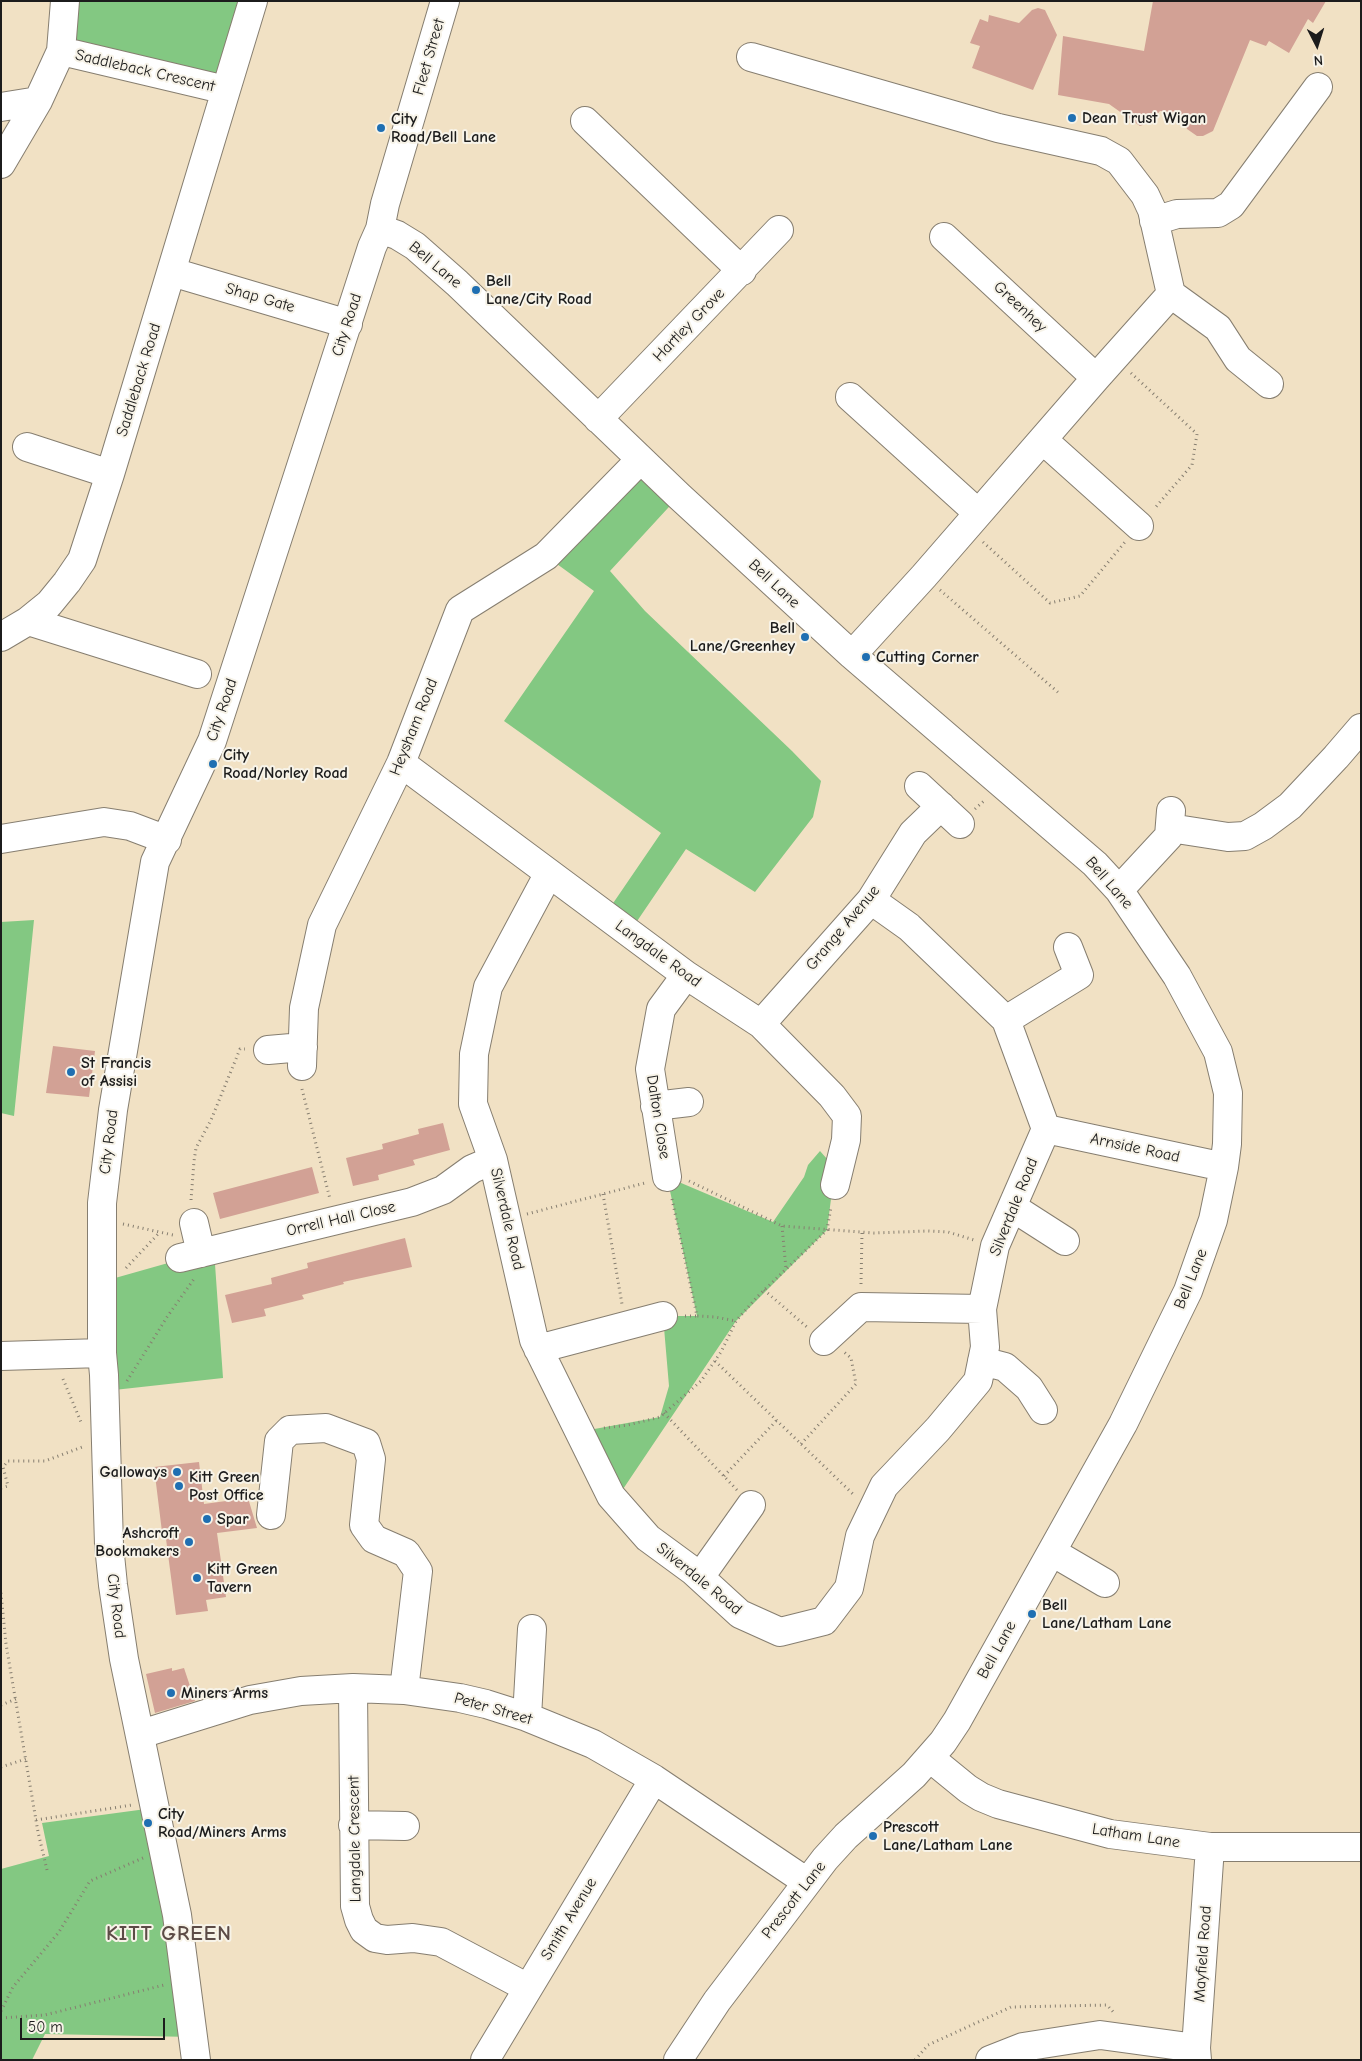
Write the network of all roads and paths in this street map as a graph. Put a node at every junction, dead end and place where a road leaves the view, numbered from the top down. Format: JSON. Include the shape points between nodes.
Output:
{"nodes":[{"id":1,"x":65,"y":1,"type":"edge"},
{"id":2,"x":253,"y":1,"type":"edge"},
{"id":3,"x":445,"y":1,"type":"edge"},
{"id":4,"x":60,"y":51,"type":"junction"},
{"id":5,"x":751,"y":57,"type":"dead end"},
{"id":6,"x":1318,"y":87,"type":"dead end"},
{"id":7,"x":226,"y":90,"type":"junction"},
{"id":8,"x":38,"y":101,"type":"junction"},
{"id":9,"x":1,"y":107,"type":"edge"},
{"id":10,"x":585,"y":121,"type":"dead end"},
{"id":11,"x":1,"y":164,"type":"edge"},
{"id":12,"x":1153,"y":215,"type":"junction"},
{"id":13,"x":380,"y":229,"type":"junction"},
{"id":14,"x":779,"y":230,"type":"dead end"},
{"id":15,"x":944,"y":237,"type":"dead end"},
{"id":16,"x":742,"y":271,"type":"junction"},
{"id":17,"x":172,"y":272,"type":"junction"},
{"id":18,"x":1172,"y":294,"type":"junction"},
{"id":19,"x":348,"y":324,"type":"junction"},
{"id":20,"x":1096,"y":378,"type":"junction"},
{"id":21,"x":1269,"y":384,"type":"dead end"},
{"id":22,"x":850,"y":397,"type":"dead end"},
{"id":23,"x":598,"y":419,"type":"junction"},
{"id":24,"x":1043,"y":440,"type":"junction"},
{"id":25,"x":27,"y":447,"type":"dead end"},
{"id":26,"x":640,"y":460,"type":"junction"},
{"id":27,"x":110,"y":474,"type":"junction"},
{"id":28,"x":978,"y":513,"type":"junction"},
{"id":29,"x":1139,"y":526,"type":"dead end"},
{"id":30,"x":924,"y":576,"type":"junction"},
{"id":31,"x":28,"y":621,"type":"junction"},
{"id":32,"x":1,"y":638,"type":"edge"},
{"id":33,"x":852,"y":655,"type":"junction"},
{"id":34,"x":197,"y":674,"type":"dead end"},
{"id":35,"x":1060,"y":694,"type":"dead end"},
{"id":36,"x":1361,"y":728,"type":"edge"},
{"id":37,"x":401,"y":763,"type":"junction"},
{"id":38,"x":1001,"y":784,"type":"junction"},
{"id":39,"x":919,"y":786,"type":"dead end"},
{"id":40,"x":951,"y":815,"type":"junction"},
{"id":41,"x":1,"y":839,"type":"edge"},
{"id":42,"x":167,"y":840,"type":"junction"},
{"id":43,"x":549,"y":873,"type":"junction"},
{"id":44,"x":1119,"y":890,"type":"junction"},
{"id":45,"x":871,"y":900,"type":"junction"},
{"id":46,"x":1068,"y":947,"type":"dead end"},
{"id":47,"x":686,"y":976,"type":"junction"},
{"id":48,"x":1006,"y":1020,"type":"junction"},
{"id":49,"x":761,"y":1024,"type":"junction"},
{"id":50,"x":268,"y":1050,"type":"joint"},
{"id":51,"x":302,"y":1057,"type":"junction"},
{"id":52,"x":689,"y":1102,"type":"dead end"},
{"id":53,"x":655,"y":1106,"type":"junction"},
{"id":54,"x":1046,"y":1129,"type":"junction"},
{"id":55,"x":493,"y":1160,"type":"junction"},
{"id":56,"x":1224,"y":1167,"type":"junction"},
{"id":57,"x":667,"y":1177,"type":"junction"},
{"id":58,"x":835,"y":1184,"type":"joint"},
{"id":59,"x":603,"y":1194,"type":"junction"},
{"id":60,"x":1012,"y":1207,"type":"junction"},
{"id":61,"x":101,"y":1219,"type":"junction"},
{"id":62,"x":507,"y":1219,"type":"junction"},
{"id":63,"x":336,"y":1220,"type":"junction"},
{"id":64,"x":782,"y":1226,"type":"junction"},
{"id":65,"x":827,"y":1230,"type":"junction"},
{"id":66,"x":159,"y":1232,"type":"junction"},
{"id":67,"x":862,"y":1232,"type":"junction"},
{"id":68,"x":1066,"y":1241,"type":"dead end"},
{"id":69,"x":198,"y":1245,"type":"junction"},
{"id":70,"x":995,"y":1246,"type":"junction"},
{"id":71,"x":786,"y":1269,"type":"junction"},
{"id":72,"x":101,"y":1282,"type":"junction"},
{"id":73,"x":764,"y":1290,"type":"junction"},
{"id":74,"x":860,"y":1307,"type":"junction"},
{"id":75,"x":982,"y":1309,"type":"junction"},
{"id":76,"x":663,"y":1316,"type":"dead end"},
{"id":77,"x":736,"y":1321,"type":"junction"},
{"id":78,"x":626,"y":1326,"type":"junction"},
{"id":79,"x":826,"y":1339,"type":"junction"},
{"id":80,"x":538,"y":1349,"type":"junction"},
{"id":81,"x":102,"y":1353,"type":"junction"},
{"id":82,"x":1,"y":1356,"type":"edge"},
{"id":83,"x":715,"y":1361,"type":"junction"},
{"id":84,"x":982,"y":1361,"type":"junction"},
{"id":85,"x":63,"y":1379,"type":"dead end"},
{"id":86,"x":126,"y":1384,"type":"dead end"},
{"id":87,"x":1043,"y":1410,"type":"dead end"},
{"id":88,"x":664,"y":1413,"type":"junction"},
{"id":89,"x":776,"y":1420,"type":"junction"},
{"id":90,"x":84,"y":1427,"type":"dead end"},
{"id":91,"x":578,"y":1432,"type":"junction"},
{"id":92,"x":91,"y":1444,"type":"dead end"},
{"id":93,"x":801,"y":1444,"type":"junction"},
{"id":94,"x":724,"y":1476,"type":"junction"},
{"id":95,"x":1,"y":1488,"type":"edge"},
{"id":96,"x":751,"y":1505,"type":"joint"},
{"id":97,"x":872,"y":1512,"type":"junction"},
{"id":98,"x":271,"y":1515,"type":"dead end"},
{"id":99,"x":1052,"y":1552,"type":"junction"},
{"id":100,"x":700,"y":1577,"type":"junction"},
{"id":101,"x":1105,"y":1583,"type":"dead end"},
{"id":102,"x":1,"y":1593,"type":"edge"},
{"id":103,"x":3,"y":1626,"type":"edge"},
{"id":104,"x":532,"y":1629,"type":"dead end"},
{"id":105,"x":353,"y":1688,"type":"junction"},
{"id":106,"x":404,"y":1690,"type":"junction"},
{"id":107,"x":16,"y":1699,"type":"junction"},
{"id":108,"x":1,"y":1705,"type":"edge"},
{"id":109,"x":527,"y":1717,"type":"junction"},
{"id":110,"x":140,"y":1734,"type":"junction"},
{"id":111,"x":930,"y":1758,"type":"junction"},
{"id":112,"x":26,"y":1759,"type":"junction"},
{"id":113,"x":1,"y":1768,"type":"edge"},
{"id":114,"x":654,"y":1780,"type":"junction"},
{"id":115,"x":154,"y":1802,"type":"junction"},
{"id":116,"x":36,"y":1820,"type":"junction"},
{"id":117,"x":353,"y":1825,"type":"junction"},
{"id":118,"x":405,"y":1826,"type":"dead end"},
{"id":119,"x":1210,"y":1847,"type":"junction"},
{"id":120,"x":1361,"y":1847,"type":"edge"},
{"id":121,"x":164,"y":1848,"type":"junction"},
{"id":122,"x":47,"y":1870,"type":"dead end"},
{"id":123,"x":807,"y":1882,"type":"junction"},
{"id":124,"x":186,"y":1979,"type":"junction"},
{"id":125,"x":528,"y":1988,"type":"junction"},
{"id":126,"x":1,"y":2011,"type":"edge"},
{"id":127,"x":1,"y":2018,"type":"edge"},
{"id":128,"x":1135,"y":2040,"type":"junction"},
{"id":129,"x":1196,"y":2054,"type":"edge"},
{"id":130,"x":196,"y":2060,"type":"edge"},
{"id":131,"x":484,"y":2060,"type":"edge"},
{"id":132,"x":678,"y":2060,"type":"edge"},
{"id":133,"x":915,"y":2060,"type":"edge"},
{"id":134,"x":990,"y":2060,"type":"edge"}],
"edges":[{"from":1,"to":4,"type":"street"},
{"from":2,"to":7,"type":"street","name":"Saddleback Crescent"},
{"from":3,"to":13,"type":"street","name":"Fleet Street"},
{"from":4,"to":7,"type":"street","name":"Saddleback Crescent"},
{"from":4,"to":8,"type":"street"},
{"from":5,"to":12,"type":"street","via":[[998,128],[1101,151],[1119,161],[1145,195]]},
{"from":6,"to":12,"type":"street","via":[[1231,204],[1218,214]]},
{"from":7,"to":17,"type":"street","name":"Saddleback Road"},
{"from":8,"to":9,"type":"street"},
{"from":8,"to":11,"type":"street"},
{"from":10,"to":16,"type":"street"},
{"from":12,"to":18,"type":"street"},
{"from":13,"to":19,"type":"street","name":"City Road"},
{"from":13,"to":23,"type":"street","name":"Bell Lane","via":[[415,246]]},
{"from":14,"to":16,"type":"street","name":"Hartley Grove"},
{"from":15,"to":20,"type":"street","name":"Greenhey"},
{"from":16,"to":23,"type":"street","name":"Hartley Grove"},
{"from":17,"to":19,"type":"street","name":"Shap Gate"},
{"from":17,"to":27,"type":"street","name":"Saddleback Road"},
{"from":18,"to":20,"type":"street"},
{"from":18,"to":21,"type":"street","via":[[1218,328],[1238,359]]},
{"from":19,"to":42,"type":"street","name":"City Road","via":[[212,741]]},
{"from":20,"to":24,"type":"street"},
{"from":22,"to":28,"type":"street"},
{"from":23,"to":26,"type":"street","name":"Bell Lane"},
{"from":24,"to":28,"type":"street"},
{"from":24,"to":29,"type":"street"},
{"from":25,"to":27,"type":"street"},
{"from":26,"to":33,"type":"street","name":"Bell Lane"},
{"from":26,"to":37,"type":"street","name":"Heysham Road","via":[[546,556],[460,610]]},
{"from":27,"to":31,"type":"street","name":"Saddleback Road","via":[[82,560],[49,604]]},
{"from":28,"to":30,"type":"street"},
{"from":30,"to":33,"type":"street"},
{"from":30,"to":35,"type":"path"},
{"from":31,"to":32,"type":"street","name":"Saddleback Road"},
{"from":31,"to":34,"type":"street"},
{"from":33,"to":38,"type":"street","name":"Bell Lane"},
{"from":36,"to":44,"type":"street","via":[[1290,806],[1245,836],[1228,837],[1203,832],[1170,818],[1169,836]]},
{"from":37,"to":43,"type":"street","name":"Langdale Road"},
{"from":37,"to":51,"type":"street","name":"Heysham Road","via":[[322,925],[304,1008]]},
{"from":38,"to":40,"type":"path"},
{"from":38,"to":44,"type":"street","name":"Bell Lane","via":[[1072,842]]},
{"from":39,"to":40,"type":"street"},
{"from":40,"to":45,"type":"street","name":"Grange Avenue","via":[[913,833]]},
{"from":41,"to":42,"type":"street","via":[[104,822],[130,826]]},
{"from":42,"to":61,"type":"street","name":"City Road","via":[[156,862],[136,975],[114,1110]]},
{"from":43,"to":47,"type":"street","name":"Langdale Road"},
{"from":43,"to":55,"type":"street","name":"Silverdale Road","via":[[488,987],[474,1054],[473,1104]]},
{"from":44,"to":56,"type":"street","name":"Bell Lane","via":[[1177,976],[1218,1052],[1228,1093],[1228,1144]]},
{"from":45,"to":48,"type":"street","via":[[909,927]]},
{"from":45,"to":49,"type":"street","name":"Grange Avenue"},
{"from":46,"to":48,"type":"street","via":[[1079,975]]},
{"from":47,"to":49,"type":"street","name":"Langdale Road"},
{"from":47,"to":53,"type":"street","name":"Dalton Close","via":[[661,1009],[650,1069]]},
{"from":48,"to":54,"type":"street"},
{"from":49,"to":58,"type":"street","name":"Langdale Road","via":[[832,1096],[847,1116],[846,1140]]},
{"from":50,"to":51,"type":"street"},
{"from":50,"to":69,"type":"path","via":[[240,1049],[196,1148],[191,1210]]},
{"from":51,"to":63,"type":"path","via":[[302,1089]]},
{"from":52,"to":53,"type":"street"},
{"from":53,"to":57,"type":"street","name":"Dalton Close"},
{"from":54,"to":56,"type":"street","name":"Arnside Road"},
{"from":54,"to":60,"type":"street","name":"Silverdale Road"},
{"from":55,"to":62,"type":"street","name":"Silverdale Road"},
{"from":55,"to":63,"type":"street","name":"Orrell Hall Close","via":[[472,1169],[444,1190],[430,1196]]},
{"from":56,"to":99,"type":"street","name":"Bell Lane","via":[[1213,1220],[1188,1291],[1123,1424]]},
{"from":57,"to":59,"type":"path"},
{"from":57,"to":64,"type":"path","via":[[685,1179]]},
{"from":57,"to":77,"type":"path","via":[[697,1316]]},
{"from":58,"to":65,"type":"path"},
{"from":59,"to":62,"type":"path"},
{"from":59,"to":78,"type":"path"},
{"from":60,"to":68,"type":"street"},
{"from":60,"to":70,"type":"street","name":"Silverdale Road"},
{"from":61,"to":66,"type":"path"},
{"from":61,"to":72,"type":"street","name":"City Road"},
{"from":62,"to":80,"type":"street","name":"Silverdale Road"},
{"from":63,"to":69,"type":"street","name":"Orrell Hall Close"},
{"from":64,"to":65,"type":"path"},
{"from":64,"to":71,"type":"path"},
{"from":65,"to":67,"type":"path"},
{"from":65,"to":71,"type":"path"},
{"from":66,"to":69,"type":"path"},
{"from":66,"to":72,"type":"path","via":[[122,1273]]},
{"from":67,"to":70,"type":"path","via":[[948,1232]]},
{"from":67,"to":74,"type":"path"},
{"from":69,"to":86,"type":"path","via":[[167,1317]]},
{"from":70,"to":75,"type":"street","name":"Silverdale Road"},
{"from":71,"to":73,"type":"path"},
{"from":72,"to":81,"type":"street","name":"City Road"},
{"from":73,"to":77,"type":"path"},
{"from":73,"to":79,"type":"path"},
{"from":74,"to":75,"type":"street"},
{"from":74,"to":79,"type":"street"},
{"from":75,"to":84,"type":"street","name":"Silverdale Road","via":[[985,1347]]},
{"from":76,"to":78,"type":"street"},
{"from":77,"to":83,"type":"path"},
{"from":78,"to":80,"type":"street"},
{"from":79,"to":93,"type":"path","via":[[850,1358],[856,1384]]},
{"from":80,"to":91,"type":"street","name":"Silverdale Road"},
{"from":81,"to":82,"type":"street"},
{"from":81,"to":110,"type":"street","name":"City Road","via":[[113,1585],[124,1660]]},
{"from":83,"to":88,"type":"path","via":[[701,1381]]},
{"from":83,"to":89,"type":"path"},
{"from":84,"to":87,"type":"street","via":[[1005,1367],[1029,1388]]},
{"from":84,"to":97,"type":"street","name":"Silverdale Road","via":[[978,1381],[884,1486]]},
{"from":85,"to":90,"type":"path"},
{"from":88,"to":91,"type":"path","via":[[660,1417],[628,1425]]},
{"from":88,"to":94,"type":"path"},
{"from":89,"to":93,"type":"path"},
{"from":89,"to":94,"type":"path"},
{"from":91,"to":100,"type":"street","name":"Silverdale Road","via":[[611,1496],[648,1538]]},
{"from":92,"to":95,"type":"path","via":[[45,1461],[8,1461],[3,1467],[8,1486]]},
{"from":93,"to":97,"type":"path"},
{"from":94,"to":96,"type":"path"},
{"from":96,"to":100,"type":"street"},
{"from":97,"to":100,"type":"street","name":"Silverdale Road","via":[[860,1536],[850,1588],[824,1621],[780,1632],[740,1614]]},
{"from":98,"to":106,"type":"street","via":[[279,1441],[290,1430],[326,1428],[366,1443],[371,1459],[364,1525],[374,1540],[406,1553],[418,1571]]},
{"from":99,"to":101,"type":"street"},
{"from":99,"to":111,"type":"street","name":"Bell Lane","via":[[957,1721]]},
{"from":102,"to":103,"type":"path"},
{"from":103,"to":107,"type":"path"},
{"from":104,"to":109,"type":"street"},
{"from":105,"to":106,"type":"street","name":"Peter Street"},
{"from":105,"to":110,"type":"street","name":"Peter Street","via":[[276,1694]]},
{"from":105,"to":117,"type":"street","name":"Langdale Crescent"},
{"from":106,"to":109,"type":"street","name":"Peter Street","via":[[468,1700]]},
{"from":107,"to":108,"type":"path"},
{"from":107,"to":112,"type":"path"},
{"from":109,"to":114,"type":"street","name":"Peter Street","via":[[593,1744]]},
{"from":110,"to":115,"type":"street","name":"City Road"},
{"from":111,"to":119,"type":"street","name":"Latham Lane","via":[[968,1789],[998,1804],[1110,1834]]},
{"from":111,"to":123,"type":"street","name":"Prescott Lane","via":[[908,1782],[846,1836]]},
{"from":112,"to":113,"type":"path"},
{"from":112,"to":116,"type":"path"},
{"from":114,"to":123,"type":"street","name":"Peter Street"},
{"from":114,"to":125,"type":"street","name":"Smith Avenue"},
{"from":115,"to":116,"type":"path"},
{"from":115,"to":121,"type":"street","name":"City Road"},
{"from":116,"to":122,"type":"path"},
{"from":117,"to":118,"type":"street"},
{"from":117,"to":125,"type":"street","name":"Langdale Crescent","via":[[355,1906],[364,1930],[375,1938],[387,1940],[413,1938],[441,1942]]},
{"from":119,"to":120,"type":"street","name":"Latham Lane"},
{"from":119,"to":129,"type":"street","name":"Mayfield Road"},
{"from":121,"to":124,"type":"street","name":"City Road"},
{"from":121,"to":126,"type":"path","via":[[90,1881],[60,1932],[13,1987]]},
{"from":123,"to":132,"type":"street","name":"Prescott Lane","via":[[717,2001]]},
{"from":124,"to":127,"type":"path","via":[[44,2015]]},
{"from":124,"to":130,"type":"street","name":"City Road"},
{"from":125,"to":131,"type":"street","name":"Smith Avenue"},
{"from":128,"to":129,"type":"street"},
{"from":128,"to":133,"type":"path","via":[[1107,2005],[1011,2007],[928,2045]]},
{"from":128,"to":134,"type":"street","via":[[1100,2035],[1023,2047]]}]}
